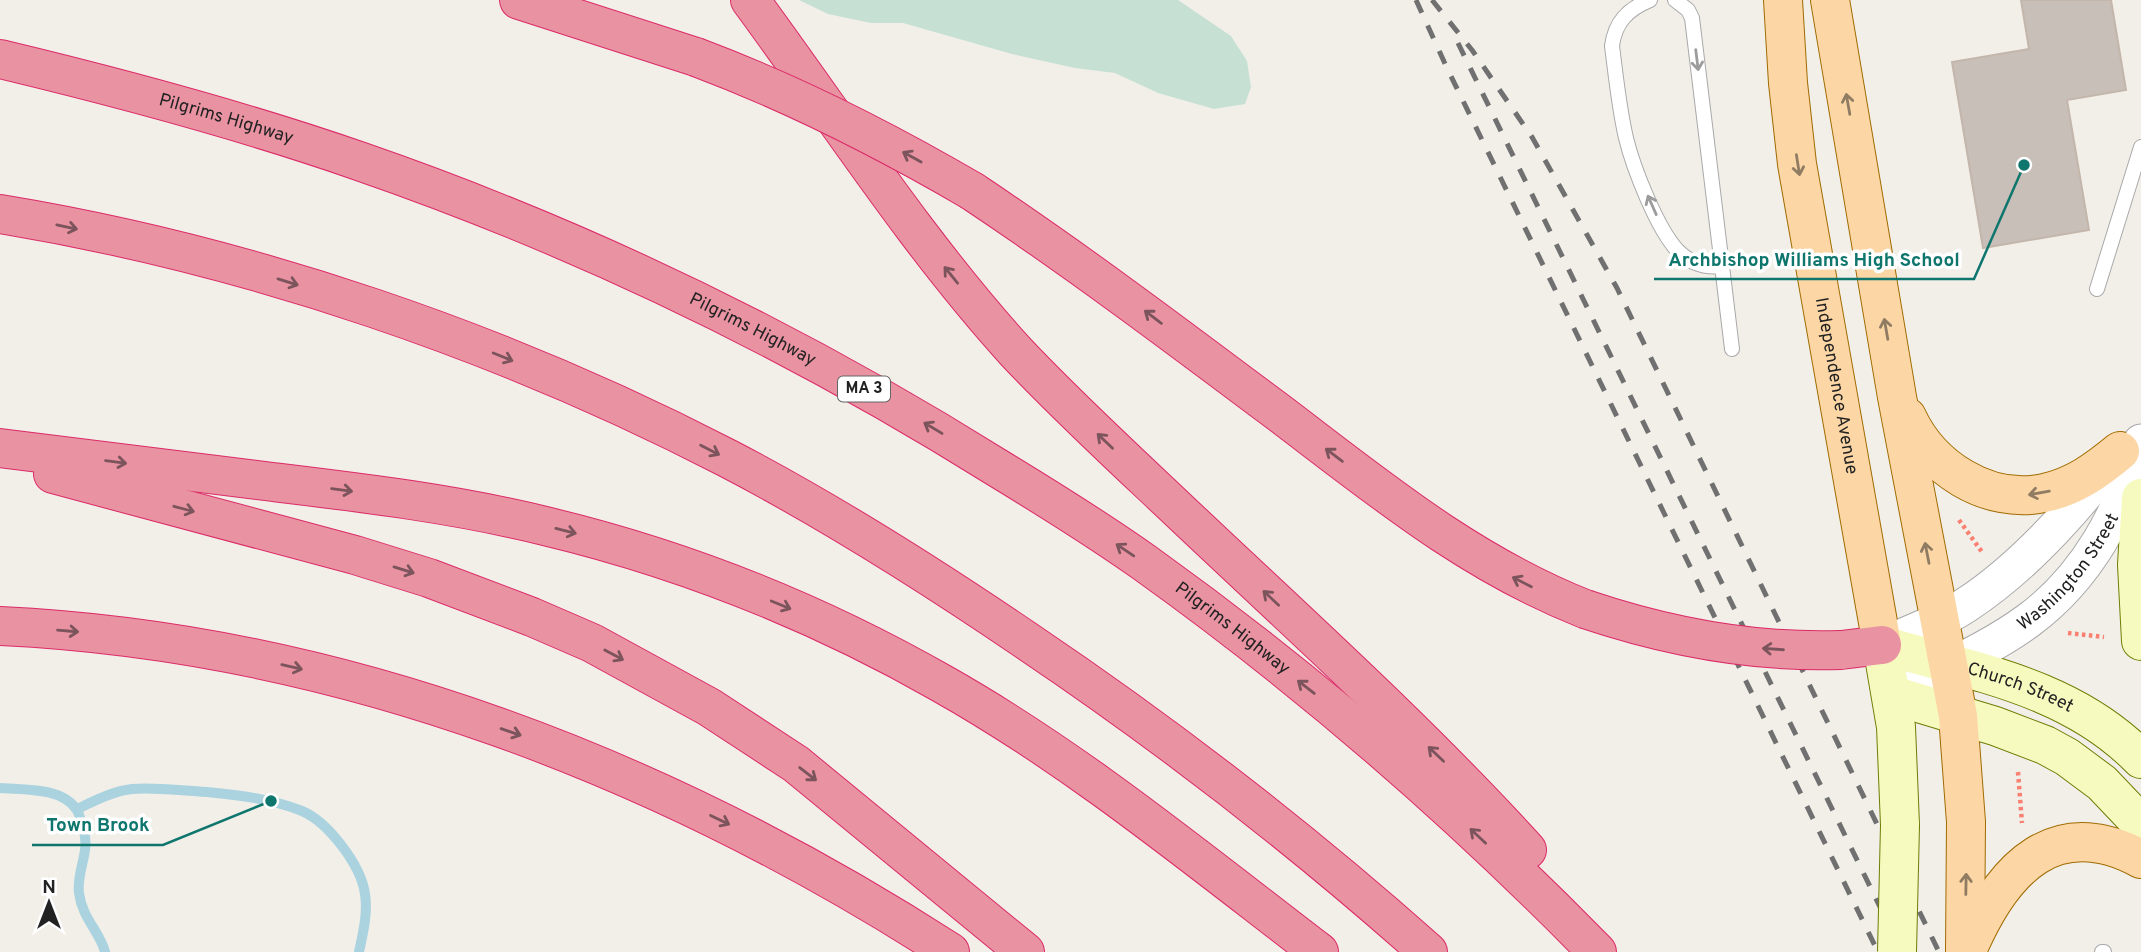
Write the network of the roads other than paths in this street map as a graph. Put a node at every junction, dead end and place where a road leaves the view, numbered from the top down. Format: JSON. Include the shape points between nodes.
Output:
{"nodes":[{"id":1,"x":519,"y":0,"type":"edge"},
{"id":2,"x":546,"y":0,"type":"edge"},
{"id":3,"x":750,"y":0,"type":"edge"},
{"id":4,"x":1650,"y":0,"type":"edge"},
{"id":5,"x":1675,"y":0,"type":"edge"},
{"id":6,"x":1783,"y":0,"type":"edge"},
{"id":7,"x":1830,"y":0,"type":"edge"},
{"id":8,"x":696,"y":57,"type":"junction"},
{"id":9,"x":0,"y":60,"type":"edge"},
{"id":10,"x":2141,"y":147,"type":"edge"},
{"id":11,"x":0,"y":214,"type":"edge"},
{"id":12,"x":1722,"y":266,"type":"junction"},
{"id":13,"x":2097,"y":289,"type":"dead end"},
{"id":14,"x":1732,"y":349,"type":"dead end"},
{"id":15,"x":1897,"y":397,"type":"junction"},
{"id":16,"x":2141,"y":419,"type":"edge"},
{"id":17,"x":2130,"y":446,"type":"edge"},
{"id":18,"x":0,"y":447,"type":"edge"},
{"id":19,"x":0,"y":460,"type":"edge"},
{"id":20,"x":2141,"y":498,"type":"edge"},
{"id":21,"x":1940,"y":620,"type":"junction"},
{"id":22,"x":0,"y":626,"type":"edge"},
{"id":23,"x":2125,"y":640,"type":"edge"},
{"id":24,"x":1882,"y":645,"type":"junction"},
{"id":25,"x":1949,"y":664,"type":"junction"},
{"id":26,"x":1892,"y":695,"type":"junction"},
{"id":27,"x":1958,"y":716,"type":"junction"},
{"id":28,"x":2141,"y":759,"type":"edge"},
{"id":29,"x":2141,"y":824,"type":"edge"},
{"id":30,"x":2141,"y":859,"type":"edge"},
{"id":31,"x":950,"y":952,"type":"edge"},
{"id":32,"x":1026,"y":952,"type":"edge"},
{"id":33,"x":1319,"y":952,"type":"edge"},
{"id":34,"x":1428,"y":952,"type":"edge"},
{"id":35,"x":1597,"y":952,"type":"edge"},
{"id":36,"x":1611,"y":952,"type":"edge"},
{"id":37,"x":1897,"y":952,"type":"edge"},
{"id":38,"x":1965,"y":952,"type":"edge"}],
"edges":[{"from":1,"to":8,"type":"highway"},
{"from":2,"to":8,"type":"highway"},
{"from":36,"to":3,"type":"highway","one_way":true,"via":[[1461,779],[1104,441],[1017,352],[925,242]]},
{"from":12,"to":4,"type":"lane","one_way":true,"via":[[1701,265],[1678,252],[1638,175],[1626,140],[1614,33],[1628,12]]},
{"from":5,"to":12,"type":"lane","one_way":true,"via":[[1692,18]]},
{"from":6,"to":24,"type":"main road","name":"Independence Avenue","one_way":true,"via":[[1797,164]]},
{"from":15,"to":7,"type":"main road","one_way":true},
{"from":24,"to":8,"type":"highway","one_way":true,"bridge":true,"via":[[1810,651],[1745,647],[1653,630],[1585,609],[1521,582],[1442,534],[1111,286],[972,191],[836,117]]},
{"from":35,"to":9,"type":"highway","name":"Pilgrims Highway","number":"MA 3","one_way":true,"via":[[1436,797],[1247,640],[1091,527],[890,404],[655,282],[423,184],[242,123]]},
{"from":10,"to":13,"type":"lane"},
{"from":11,"to":34,"type":"highway","one_way":true,"via":[[204,258],[383,312],[570,385],[729,460],[904,560],[1102,692],[1261,810]]},
{"from":12,"to":14,"type":"lane"},
{"from":17,"to":15,"type":"main road","one_way":true,"via":[[2082,479],[2044,493],[1986,489],[1936,459],[1913,430]]},
{"from":21,"to":15,"type":"main road","one_way":true},
{"from":16,"to":17,"type":"street","name":"Washington Street"},
{"from":17,"to":21,"type":"street","name":"Washington Street","via":[[2012,570]]},
{"from":17,"to":25,"type":"street","name":"Washington Street","via":[[2130,478],[2111,522],[2066,587],[2019,627]]},
{"from":18,"to":33,"type":"highway","one_way":true,"via":[[470,510],[608,542],[707,575],[866,643],[1013,725]]},
{"from":19,"to":32,"type":"highway","one_way":true,"via":[[393,567],[592,643],[709,708],[796,764]]},
{"from":20,"to":23,"type":"main road","via":[[2137,565]]},
{"from":21,"to":24,"type":"street","name":"Washington Street"},
{"from":21,"to":25,"type":"main road"},
{"from":22,"to":31,"type":"highway","one_way":true,"via":[[159,642],[262,660],[473,718],[610,769],[736,828]]},
{"from":24,"to":25,"type":"main road","name":"Church Street"},
{"from":24,"to":26,"type":"main road"},
{"from":25,"to":26,"type":"street","name":"Washington Street"},
{"from":25,"to":27,"type":"main road"},
{"from":25,"to":28,"type":"main road","name":"Church Street","via":[[2052,696],[2095,722]]},
{"from":26,"to":27,"type":"main road"},
{"from":26,"to":37,"type":"main road","bridge":true,"via":[[1899,768]]},
{"from":27,"to":29,"type":"main road","via":[[2022,735],[2067,757],[2102,783]]},
{"from":38,"to":27,"type":"main road","one_way":true,"via":[[1965,801]]},
{"from":30,"to":38,"type":"main road","via":[[2110,846],[2072,842],[2032,858],[2010,876],[1991,901]]}]}
